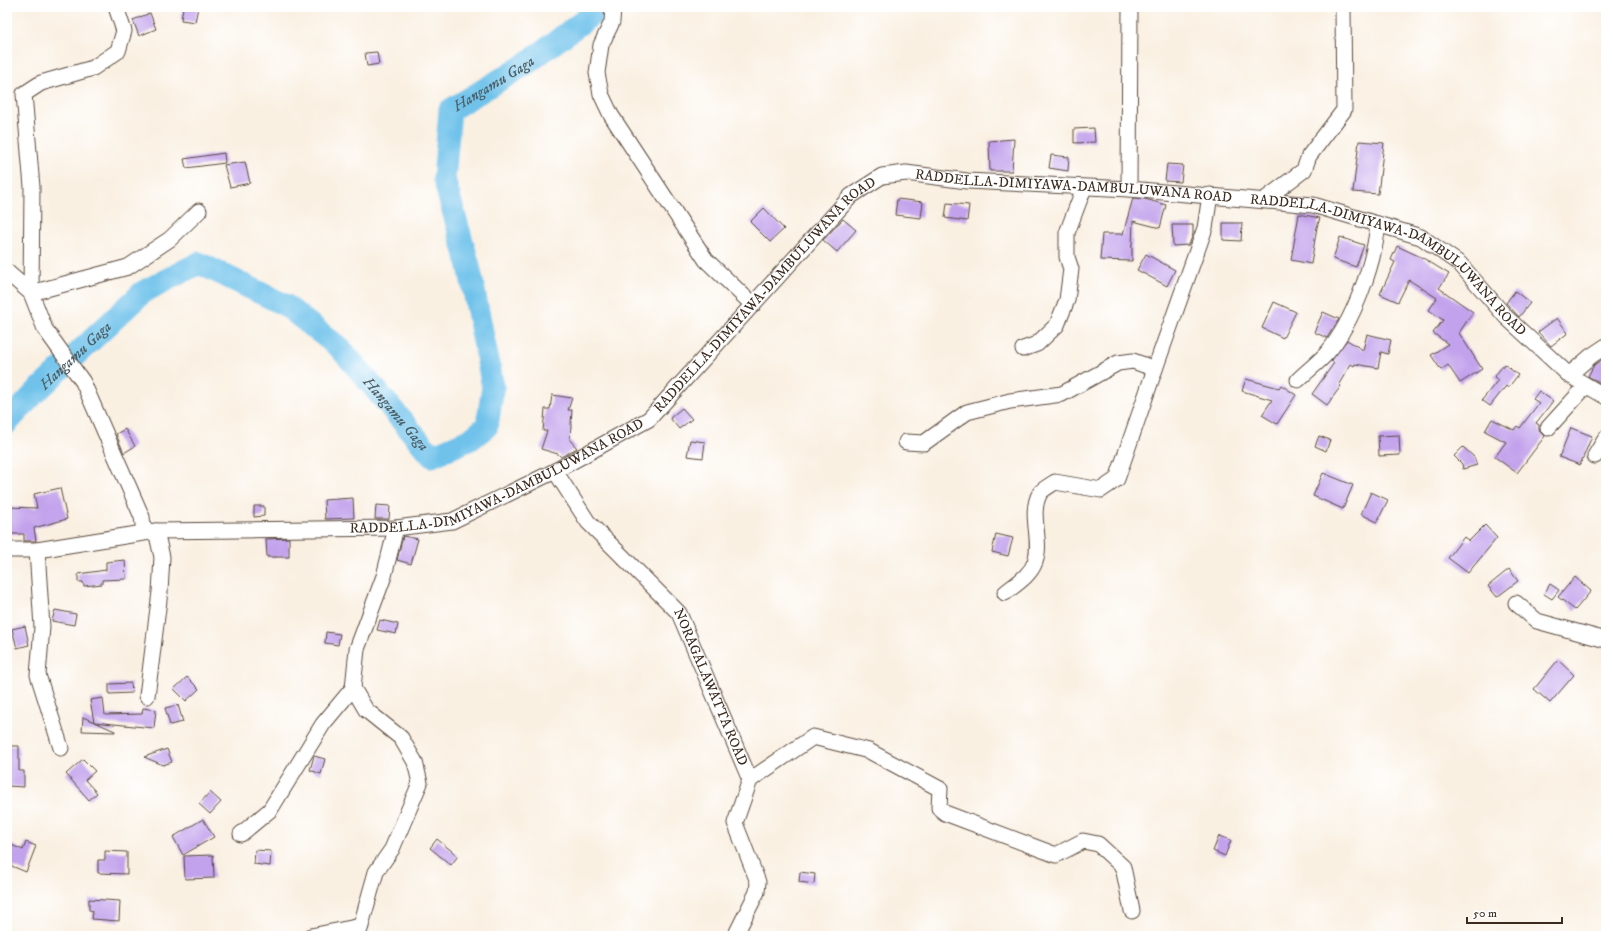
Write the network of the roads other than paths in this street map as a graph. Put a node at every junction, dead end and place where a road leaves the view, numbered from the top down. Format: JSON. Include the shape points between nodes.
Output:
{"nodes":[{"id":1,"x":116,"y":7,"type":"edge"},
{"id":2,"x":613,"y":7,"type":"edge"},
{"id":3,"x":1130,"y":7,"type":"edge"},
{"id":4,"x":1343,"y":7,"type":"edge"},
{"id":5,"x":1084,"y":188,"type":"junction"},
{"id":6,"x":1129,"y":189,"type":"junction"},
{"id":7,"x":1210,"y":195,"type":"junction"},
{"id":8,"x":1264,"y":200,"type":"junction"},
{"id":9,"x":199,"y":211,"type":"dead end"},
{"id":10,"x":1378,"y":224,"type":"junction"},
{"id":11,"x":7,"y":272,"type":"edge"},
{"id":12,"x":31,"y":293,"type":"junction"},
{"id":13,"x":753,"y":305,"type":"junction"},
{"id":14,"x":1606,"y":346,"type":"edge"},
{"id":15,"x":1023,"y":348,"type":"dead end"},
{"id":16,"x":1155,"y":369,"type":"junction"},
{"id":17,"x":1569,"y":375,"type":"junction"},
{"id":18,"x":1298,"y":380,"type":"dead end"},
{"id":19,"x":1586,"y":386,"type":"junction"},
{"id":20,"x":1606,"y":397,"type":"edge"},
{"id":21,"x":1548,"y":428,"type":"dead end"},
{"id":22,"x":1606,"y":438,"type":"edge"},
{"id":23,"x":906,"y":442,"type":"dead end"},
{"id":24,"x":1595,"y":456,"type":"dead end"},
{"id":25,"x":555,"y":471,"type":"junction"},
{"id":26,"x":396,"y":528,"type":"junction"},
{"id":27,"x":150,"y":531,"type":"junction"},
{"id":28,"x":7,"y":550,"type":"edge"},
{"id":29,"x":37,"y":550,"type":"junction"},
{"id":30,"x":1005,"y":593,"type":"dead end"},
{"id":31,"x":1516,"y":603,"type":"dead end"},
{"id":32,"x":1606,"y":640,"type":"edge"},
{"id":33,"x":353,"y":688,"type":"junction"},
{"id":34,"x":147,"y":696,"type":"dead end"},
{"id":35,"x":62,"y":748,"type":"dead end"},
{"id":36,"x":750,"y":780,"type":"junction"},
{"id":37,"x":241,"y":834,"type":"dead end"},
{"id":38,"x":1132,"y":911,"type":"dead end"},
{"id":39,"x":360,"y":931,"type":"edge"},
{"id":40,"x":311,"y":936,"type":"edge"},
{"id":41,"x":735,"y":936,"type":"edge"}],
"edges":[{"from":1,"to":12,"type":"street","via":[[124,31],[118,51],[93,68],[41,83],[24,94],[32,187]]},
{"from":2,"to":13,"type":"street","via":[[612,22],[601,45],[596,73],[610,115],[706,260]]},
{"from":3,"to":6,"type":"street"},
{"from":4,"to":8,"type":"street","via":[[1344,110],[1309,156],[1304,170]]},
{"from":5,"to":6,"type":"street","name":"RADDELLA-DIMIYAWA-DAMBULUWANA ROAD"},
{"from":5,"to":13,"type":"street","name":"RADDELLA-DIMIYAWA-DAMBULUWANA ROAD","via":[[968,181],[906,173],[882,176],[851,196]]},
{"from":5,"to":15,"type":"street","via":[[1067,233],[1067,257],[1071,269],[1067,300],[1057,325],[1037,344]]},
{"from":6,"to":7,"type":"street","name":"RADDELLA-DIMIYAWA-DAMBULUWANA ROAD"},
{"from":7,"to":8,"type":"street","name":"RADDELLA-DIMIYAWA-DAMBULUWANA ROAD"},
{"from":7,"to":16,"type":"street","via":[[1206,228]]},
{"from":8,"to":10,"type":"street","name":"RADDELLA-DIMIYAWA-DAMBULUWANA ROAD","via":[[1313,205]]},
{"from":9,"to":12,"type":"street","via":[[170,239],[128,267]]},
{"from":10,"to":17,"type":"street","name":"RADDELLA-DIMIYAWA-DAMBULUWANA ROAD","via":[[1421,237],[1460,264],[1506,317]]},
{"from":10,"to":18,"type":"street","via":[[1376,243],[1358,300],[1327,353]]},
{"from":11,"to":12,"type":"street"},
{"from":12,"to":27,"type":"street","via":[[45,329],[83,382]]},
{"from":13,"to":25,"type":"street","name":"RADDELLA-DIMIYAWA-DAMBULUWANA ROAD","via":[[649,419]]},
{"from":14,"to":17,"type":"street"},
{"from":16,"to":23,"type":"street","via":[[1132,361],[1118,362],[1062,394],[1010,401],[968,412],[924,443]]},
{"from":16,"to":30,"type":"street","via":[[1117,479],[1101,490],[1055,482],[1041,492],[1035,508],[1038,549],[1034,563],[1026,577]]},
{"from":17,"to":19,"type":"street","name":"RADDELLA-DIMIYAWA-DAMBULUWANA ROAD"},
{"from":19,"to":20,"type":"street","name":"RADDELLA-DIMIYAWA-DAMBULUWANA ROAD"},
{"from":19,"to":21,"type":"street"},
{"from":22,"to":24,"type":"street"},
{"from":25,"to":26,"type":"street","name":"RADDELLA-DIMIYAWA-DAMBULUWANA ROAD","via":[[452,521]]},
{"from":25,"to":36,"type":"street","name":"NORAGALAWATTA ROAD","via":[[588,522],[679,613]]},
{"from":26,"to":27,"type":"street","name":"RADDELLA-DIMIYAWA-DAMBULUWANA ROAD"},
{"from":26,"to":33,"type":"street","via":[[384,576],[357,649]]},
{"from":27,"to":29,"type":"street","name":"RADDELLA-DIMIYAWA-DAMBULUWANA ROAD"},
{"from":27,"to":34,"type":"street","via":[[162,557]]},
{"from":28,"to":29,"type":"street","name":"RADDELLA-DIMIYAWA-DAMBULUWANA ROAD"},
{"from":29,"to":35,"type":"street","via":[[42,627],[38,675]]},
{"from":31,"to":32,"type":"street","via":[[1537,621]]},
{"from":33,"to":37,"type":"street","via":[[323,724],[270,810]]},
{"from":33,"to":39,"type":"street","via":[[366,710],[401,738],[415,762],[420,783],[392,849],[376,872]]},
{"from":36,"to":38,"type":"street","via":[[813,737],[869,751],[940,789],[939,808],[945,813],[1056,855],[1083,841],[1098,844],[1123,867]]},
{"from":36,"to":41,"type":"street","name":"NORAGALAWATTA ROAD","via":[[735,823],[758,882],[757,892]]},
{"from":39,"to":40,"type":"street"}]}
